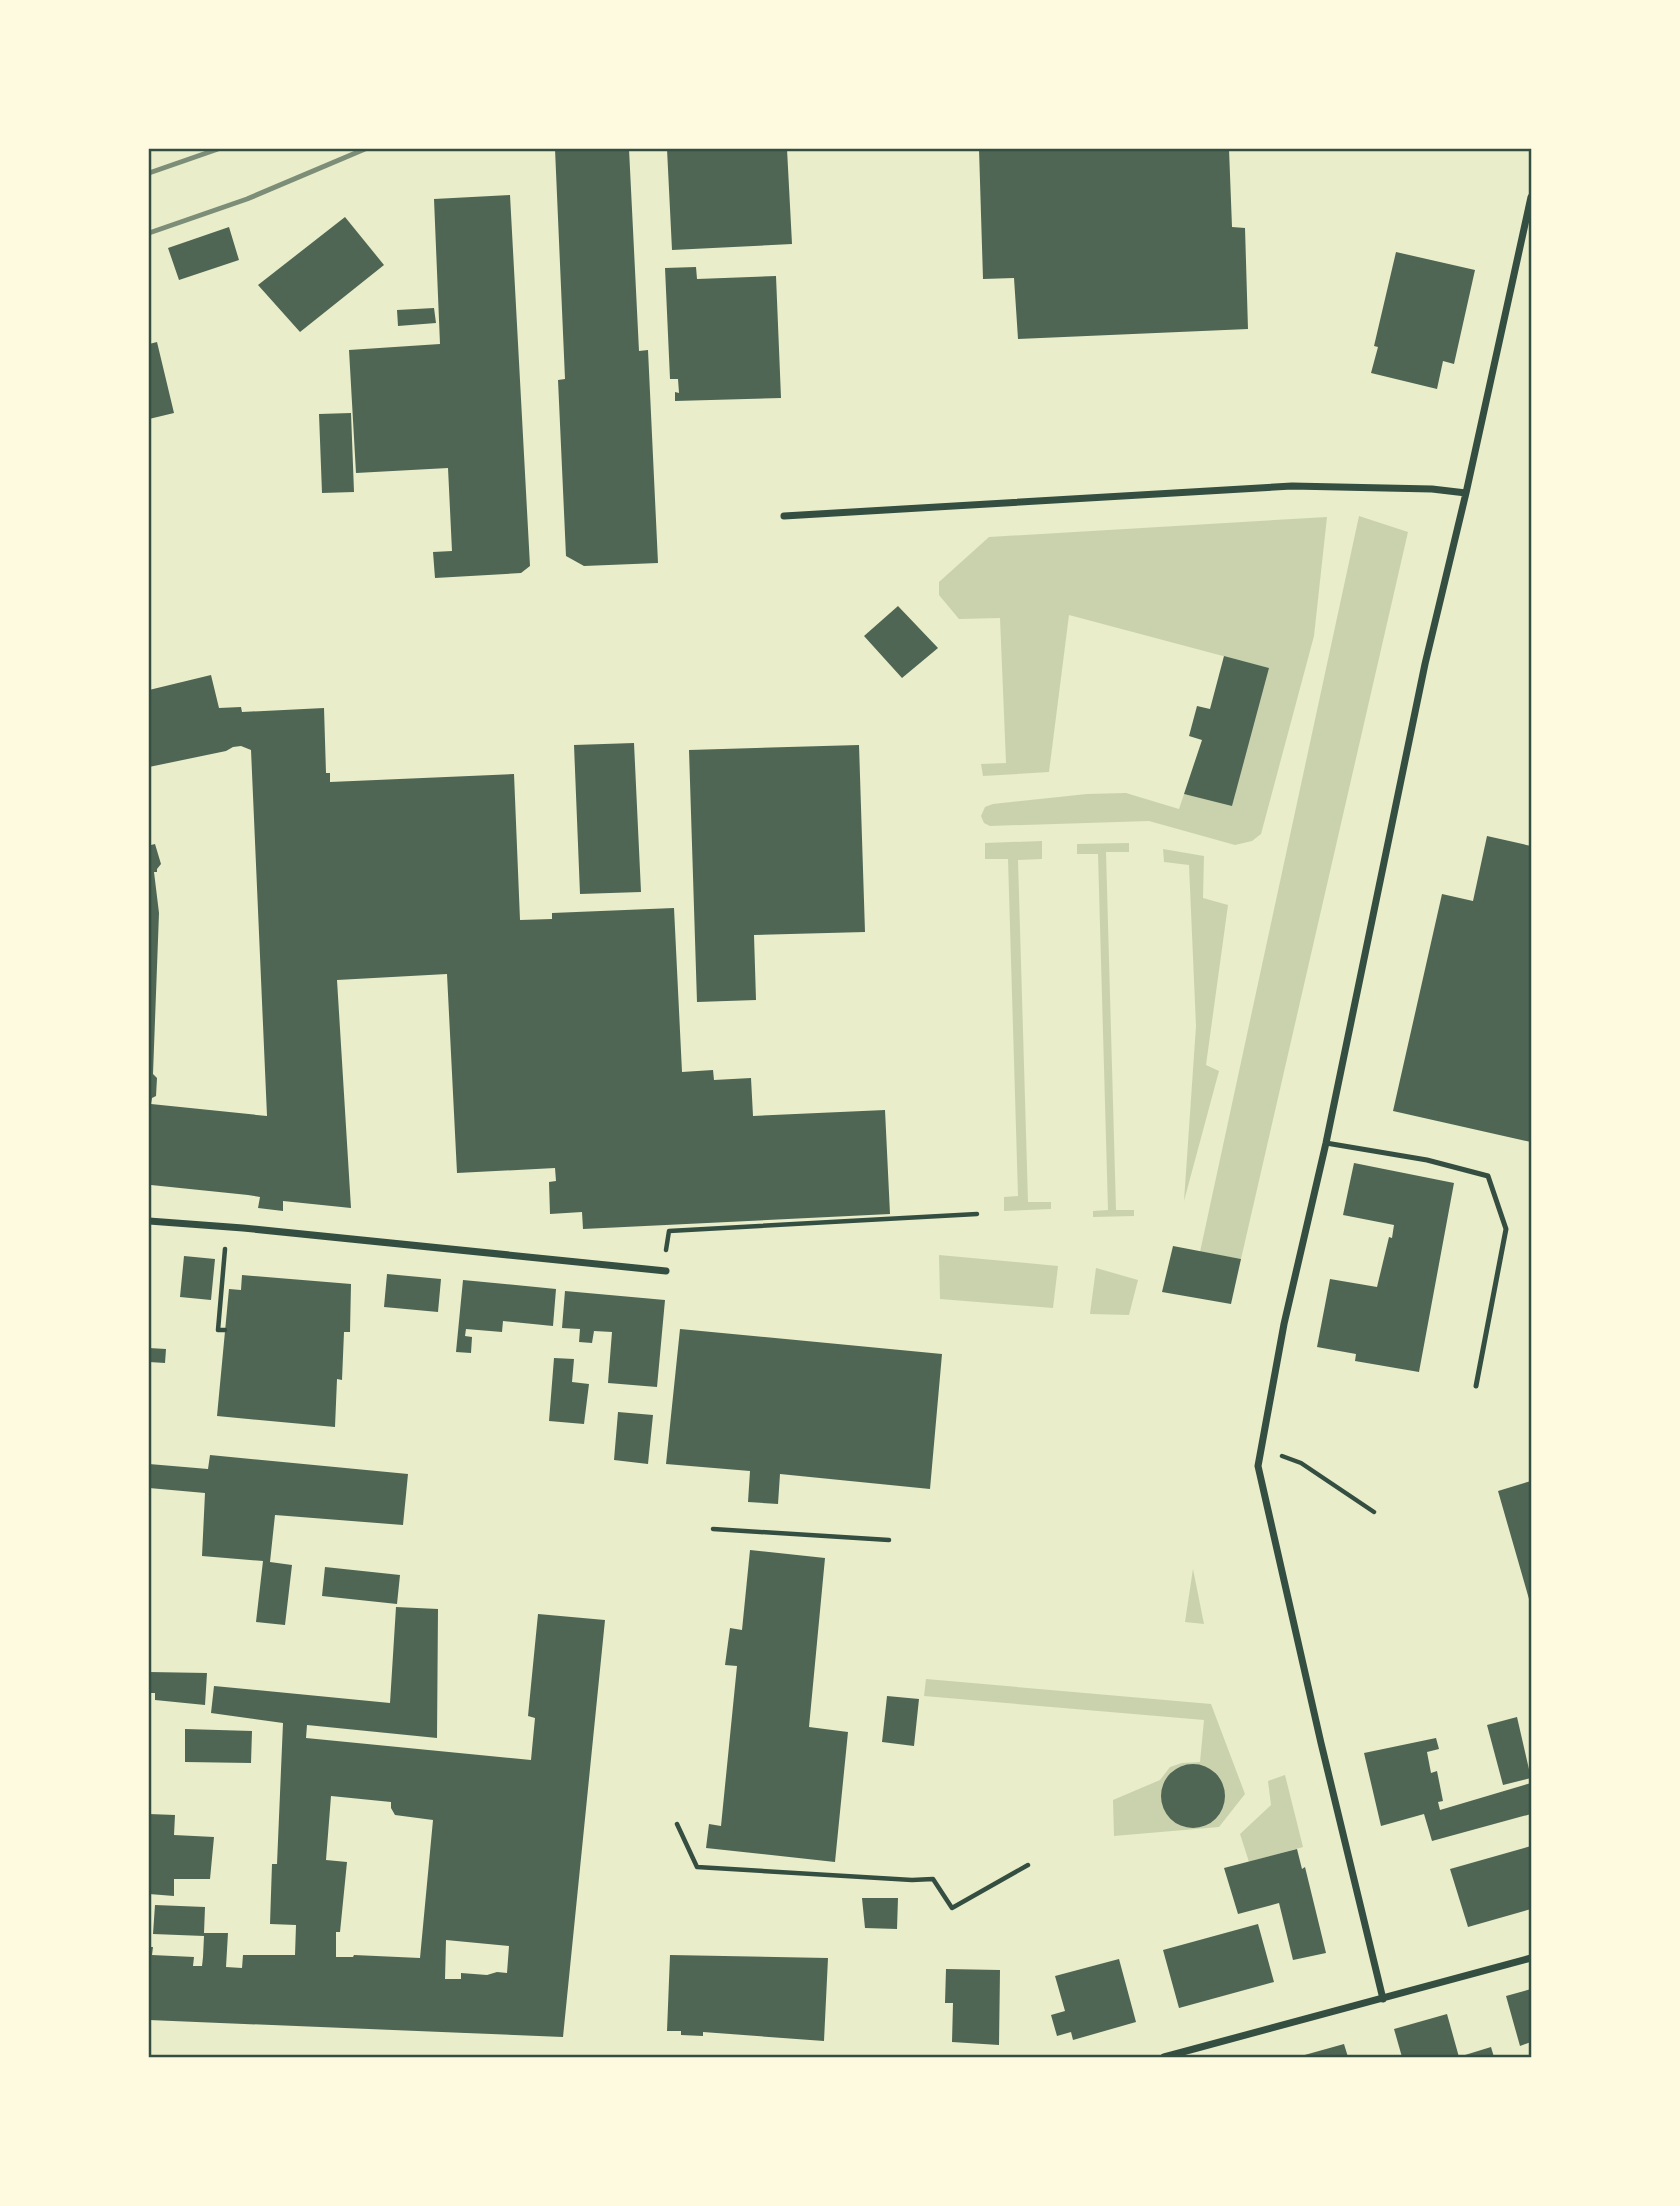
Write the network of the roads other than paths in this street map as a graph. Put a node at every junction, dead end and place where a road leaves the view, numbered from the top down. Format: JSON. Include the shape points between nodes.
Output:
{"nodes":[{"id":1,"x":1531,"y":197,"type":"edge"},
{"id":2,"x":1466,"y":493,"type":"junction"},
{"id":3,"x":784,"y":516,"type":"dead end"},
{"id":4,"x":1326,"y":1143,"type":"junction"},
{"id":5,"x":149,"y":1220,"type":"edge"},
{"id":6,"x":666,"y":1272,"type":"road end"},
{"id":7,"x":1476,"y":1386,"type":"dead end"},
{"id":8,"x":1531,"y":1958,"type":"edge"},
{"id":9,"x":1383,"y":1999,"type":"junction"},
{"id":10,"x":1200,"y":2048,"type":"junction"},
{"id":11,"x":1164,"y":2057,"type":"edge"},
{"id":12,"x":1200,"y":2057,"type":"edge"}],
"edges":[{"from":1,"to":2,"type":"street"},
{"from":2,"to":3,"type":"street","via":[[1292,486]]},
{"from":2,"to":4,"type":"street","via":[[1425,664]]},
{"from":4,"to":7,"type":"lane","via":[[1427,1160],[1488,1176],[1506,1229]]},
{"from":4,"to":9,"type":"street","via":[[1284,1324],[1258,1466]]},
{"from":5,"to":6,"type":"street"},
{"from":8,"to":9,"type":"street"},
{"from":9,"to":10,"type":"street"},
{"from":10,"to":11,"type":"street"},
{"from":10,"to":12,"type":"street"}]}
